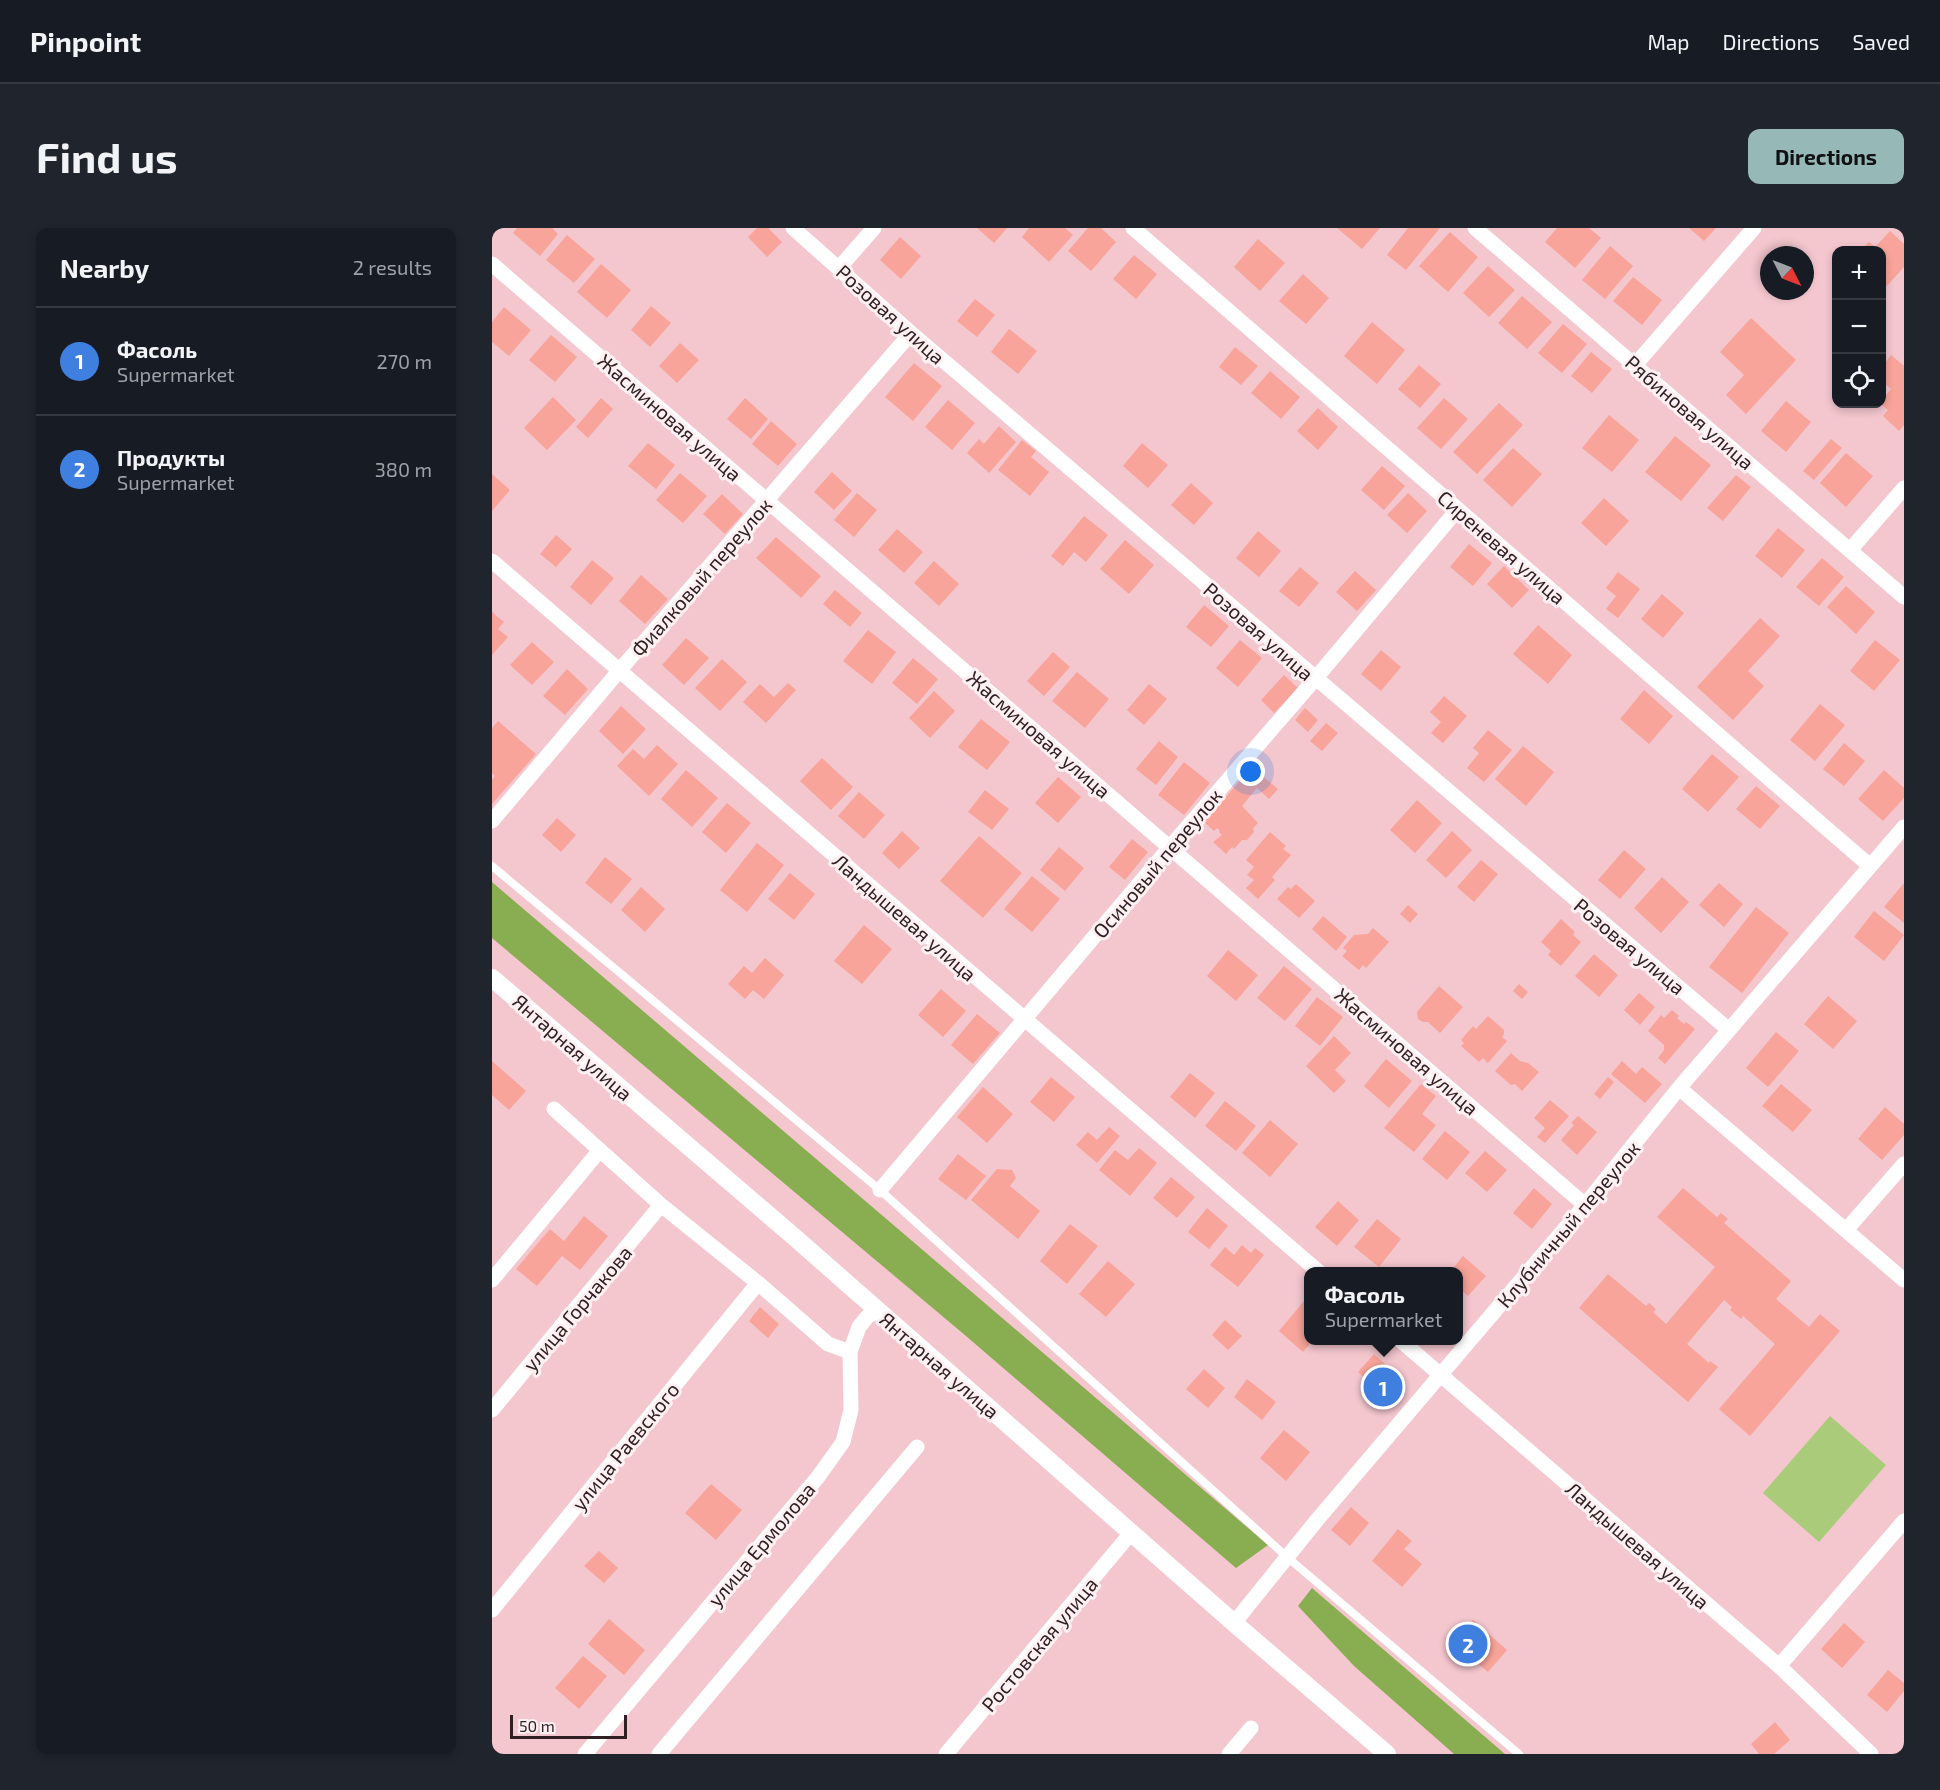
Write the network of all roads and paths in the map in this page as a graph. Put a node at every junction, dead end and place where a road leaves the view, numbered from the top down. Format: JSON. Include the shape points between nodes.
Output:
{"nodes":[{"id":1,"x":793,"y":228,"type":"edge"},
{"id":2,"x":874,"y":228,"type":"edge"},
{"id":3,"x":1133,"y":228,"type":"edge"},
{"id":4,"x":1475,"y":228,"type":"edge"},
{"id":5,"x":1754,"y":228,"type":"edge"},
{"id":6,"x":492,"y":264,"type":"edge"},
{"id":7,"x":839,"y":268,"type":"junction"},
{"id":8,"x":911,"y":333,"type":"junction"},
{"id":9,"x":1635,"y":365,"type":"junction"},
{"id":10,"x":1904,"y":488,"type":"edge"},
{"id":11,"x":768,"y":501,"type":"junction"},
{"id":12,"x":1458,"y":509,"type":"junction"},
{"id":13,"x":1850,"y":550,"type":"junction"},
{"id":14,"x":492,"y":561,"type":"edge"},
{"id":15,"x":1904,"y":597,"type":"edge"},
{"id":16,"x":619,"y":671,"type":"junction"},
{"id":17,"x":1316,"y":679,"type":"junction"},
{"id":18,"x":492,"y":821,"type":"edge"},
{"id":19,"x":1904,"y":827,"type":"edge"},
{"id":20,"x":1170,"y":847,"type":"junction"},
{"id":21,"x":492,"y":866,"type":"edge"},
{"id":22,"x":1870,"y":866,"type":"junction"},
{"id":23,"x":492,"y":978,"type":"edge"},
{"id":24,"x":1025,"y":1020,"type":"junction"},
{"id":25,"x":1729,"y":1030,"type":"junction"},
{"id":26,"x":1679,"y":1088,"type":"junction"},
{"id":27,"x":554,"y":1109,"type":"dead end"},
{"id":28,"x":600,"y":1150,"type":"junction"},
{"id":29,"x":1904,"y":1164,"type":"edge"},
{"id":30,"x":880,"y":1190,"type":"junction"},
{"id":31,"x":661,"y":1205,"type":"junction"},
{"id":32,"x":1585,"y":1205,"type":"junction"},
{"id":33,"x":1846,"y":1230,"type":"junction"},
{"id":34,"x":1313,"y":1267,"type":"edge"},
{"id":35,"x":492,"y":1280,"type":"edge"},
{"id":36,"x":1904,"y":1280,"type":"edge"},
{"id":37,"x":758,"y":1283,"type":"junction"},
{"id":38,"x":878,"y":1310,"type":"junction"},
{"id":39,"x":1405,"y":1345,"type":"edge"},
{"id":40,"x":850,"y":1352,"type":"junction"},
{"id":41,"x":1441,"y":1376,"type":"junction"},
{"id":42,"x":492,"y":1410,"type":"edge"},
{"id":43,"x":917,"y":1447,"type":"dead end"},
{"id":44,"x":1904,"y":1521,"type":"edge"},
{"id":45,"x":1131,"y":1533,"type":"junction"},
{"id":46,"x":1287,"y":1557,"type":"junction"},
{"id":47,"x":492,"y":1610,"type":"edge"},
{"id":48,"x":1234,"y":1623,"type":"junction"},
{"id":49,"x":1779,"y":1666,"type":"junction"},
{"id":50,"x":1251,"y":1728,"type":"dead end"},
{"id":51,"x":585,"y":1754,"type":"edge"},
{"id":52,"x":659,"y":1754,"type":"edge"},
{"id":53,"x":946,"y":1754,"type":"edge"},
{"id":54,"x":1229,"y":1754,"type":"edge"},
{"id":55,"x":1387,"y":1754,"type":"edge"},
{"id":56,"x":1519,"y":1754,"type":"edge"},
{"id":57,"x":1871,"y":1754,"type":"edge"}],
"edges":[{"from":1,"to":7,"type":"street","name":"Розовая улица"},
{"from":2,"to":7,"type":"street"},
{"from":3,"to":12,"type":"street","name":"Сиреневая улица"},
{"from":4,"to":9,"type":"street","name":"Рябиновая улица"},
{"from":5,"to":9,"type":"street"},
{"from":6,"to":11,"type":"street","name":"Жасминовая улица"},
{"from":7,"to":8,"type":"street","name":"Розовая улица"},
{"from":8,"to":11,"type":"street","name":"Фиалковый переулок"},
{"from":8,"to":17,"type":"street","name":"Розовая улица"},
{"from":9,"to":13,"type":"street","name":"Рябиновая улица"},
{"from":10,"to":13,"type":"street"},
{"from":11,"to":16,"type":"street","name":"Фиалковый переулок"},
{"from":11,"to":20,"type":"street","name":"Жасминовая улица"},
{"from":12,"to":17,"type":"street","name":"Осиновый переулок"},
{"from":12,"to":22,"type":"street","name":"Сиреневая улица"},
{"from":13,"to":15,"type":"street","name":"Рябиновая улица"},
{"from":14,"to":16,"type":"street","name":"Ландышевая улица"},
{"from":16,"to":18,"type":"street","name":"Фиалковый переулок"},
{"from":16,"to":24,"type":"street","name":"Ландышевая улица"},
{"from":17,"to":20,"type":"street","name":"Осиновый переулок"},
{"from":17,"to":25,"type":"street","name":"Розовая улица"},
{"from":19,"to":22,"type":"street","name":"Клубничный переулок"},
{"from":20,"to":24,"type":"street","name":"Осиновый переулок"},
{"from":20,"to":32,"type":"street","name":"Жасминовая улица"},
{"from":21,"to":30,"type":"lane"},
{"from":22,"to":25,"type":"street","name":"Клубничный переулок"},
{"from":23,"to":38,"type":"street","name":"Янтарная улица"},
{"from":24,"to":30,"type":"street","name":"Осиновый переулок"},
{"from":24,"to":34,"type":"street","name":"Ландышевая улица"},
{"from":25,"to":26,"type":"street","name":"Клубничный переулок"},
{"from":26,"to":32,"type":"street","name":"Клубничный переулок"},
{"from":26,"to":33,"type":"street"},
{"from":27,"to":28,"type":"street"},
{"from":28,"to":31,"type":"street"},
{"from":28,"to":35,"type":"street"},
{"from":29,"to":33,"type":"street"},
{"from":30,"to":46,"type":"lane"},
{"from":31,"to":37,"type":"street"},
{"from":31,"to":42,"type":"street","name":"улица Горчакова"},
{"from":32,"to":41,"type":"street","name":"Клубничный переулок"},
{"from":33,"to":36,"type":"street"},
{"from":37,"to":40,"type":"street","via":[[828,1344]]},
{"from":37,"to":47,"type":"street","name":"улица Раевского"},
{"from":38,"to":40,"type":"street","name":"улица Ермолова","via":[[859,1327]]},
{"from":38,"to":45,"type":"street","name":"Янтарная улица"},
{"from":39,"to":41,"type":"street","name":"Ландышевая улица"},
{"from":40,"to":51,"type":"street","name":"улица Ермолова","via":[[851,1410],[843,1442],[818,1477]]},
{"from":41,"to":46,"type":"street","name":"Клубничный переулок"},
{"from":41,"to":49,"type":"street","name":"Ландышевая улица"},
{"from":43,"to":52,"type":"street"},
{"from":44,"to":49,"type":"street"},
{"from":45,"to":48,"type":"street","name":"Янтарная улица"},
{"from":45,"to":53,"type":"street","name":"Ростовская улица"},
{"from":46,"to":48,"type":"street","name":"Клубничный переулок"},
{"from":46,"to":56,"type":"lane"},
{"from":48,"to":55,"type":"street","name":"Янтарная улица"},
{"from":49,"to":57,"type":"street","name":"Ландышевая улица"},
{"from":50,"to":54,"type":"street"}]}
